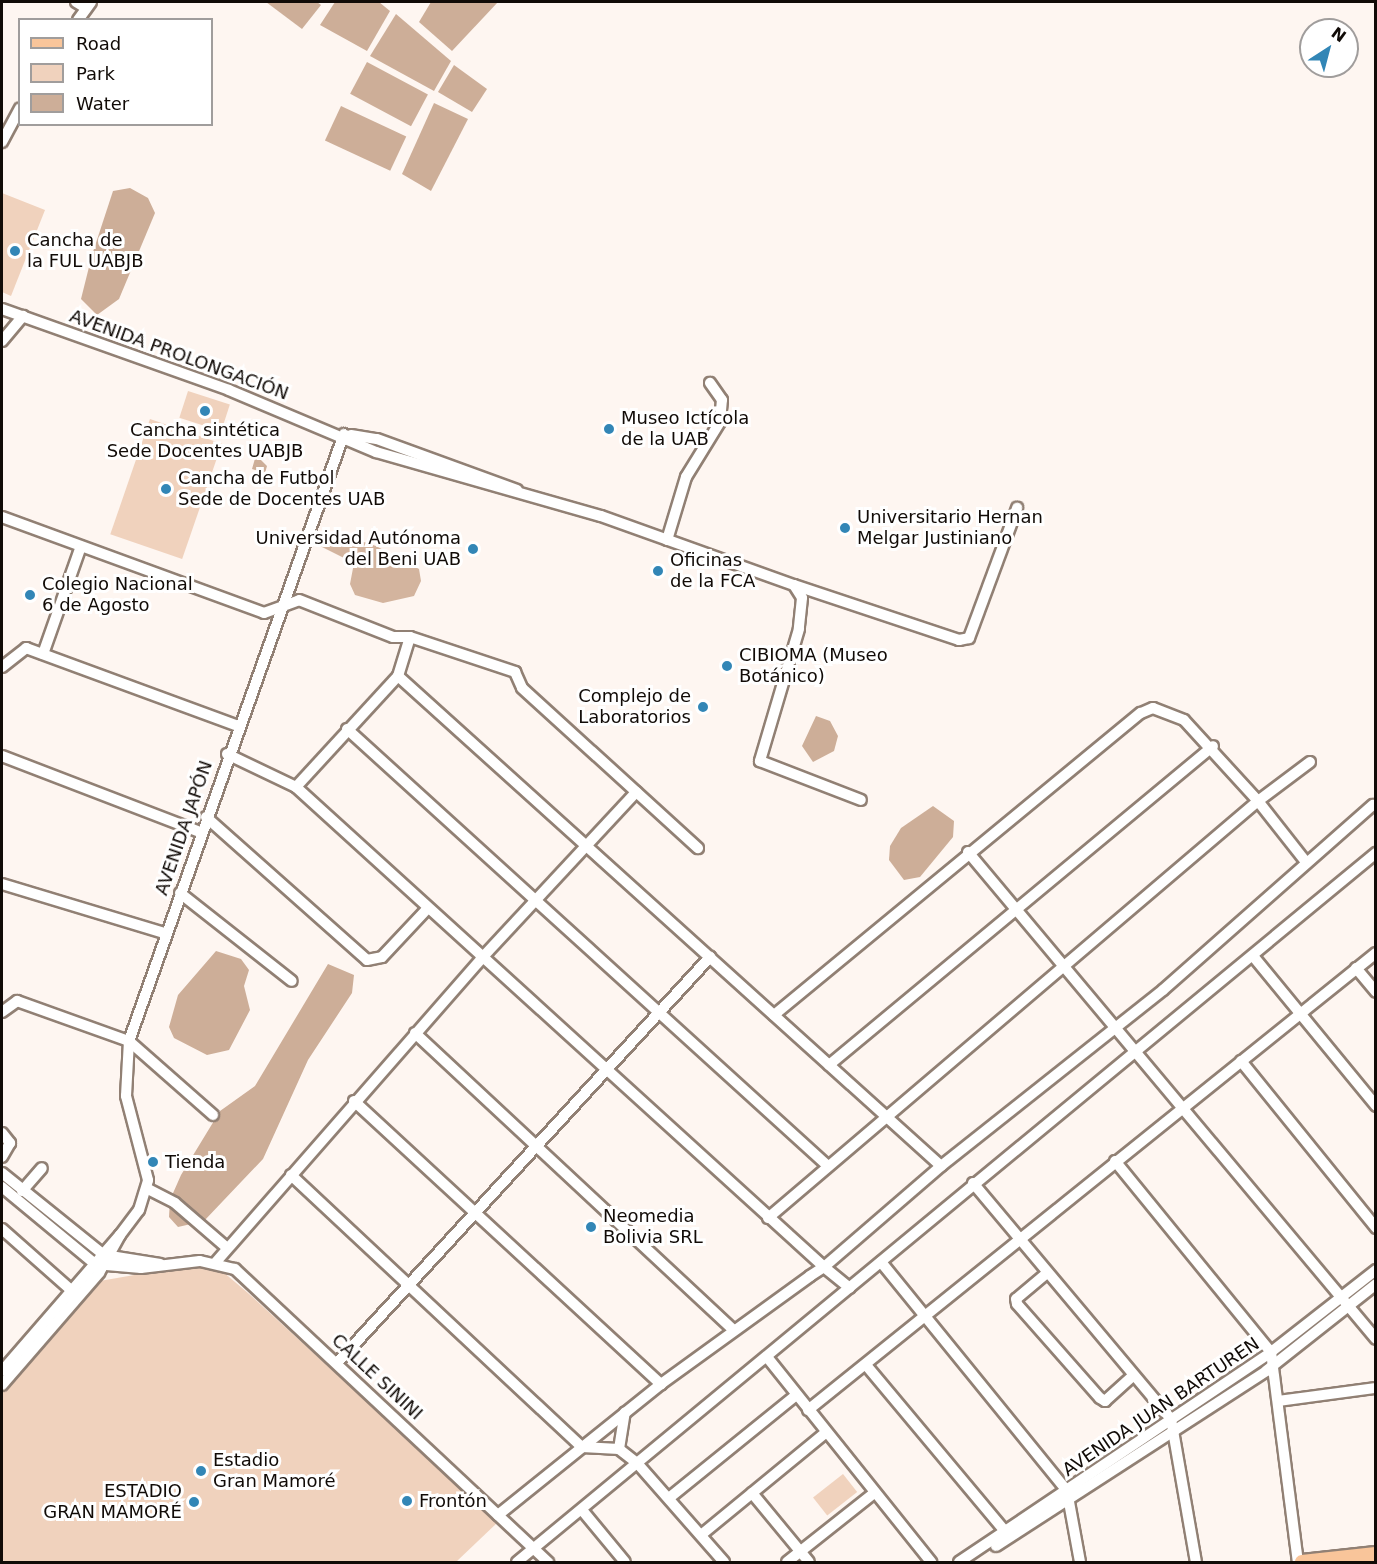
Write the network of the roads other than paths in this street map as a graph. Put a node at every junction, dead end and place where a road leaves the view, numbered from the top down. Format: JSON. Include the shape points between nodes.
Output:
{"nodes":[{"id":1,"x":76,"y":2,"type":"edge"},
{"id":2,"x":88,"y":5,"type":"edge"},
{"id":3,"x":79,"y":18,"type":"edge"},
{"id":4,"x":18,"y":112,"type":"edge"},
{"id":5,"x":2,"y":142,"type":"edge"},
{"id":6,"x":2,"y":309,"type":"edge"},
{"id":7,"x":22,"y":316,"type":"junction"},
{"id":8,"x":2,"y":341,"type":"edge"},
{"id":9,"x":710,"y":382,"type":"dead end"},
{"id":10,"x":344,"y":434,"type":"junction"},
{"id":11,"x":1017,"y":508,"type":"dead end"},
{"id":12,"x":2,"y":517,"type":"edge"},
{"id":13,"x":667,"y":540,"type":"junction"},
{"id":14,"x":81,"y":546,"type":"junction"},
{"id":15,"x":794,"y":585,"type":"junction"},
{"id":16,"x":284,"y":608,"type":"junction"},
{"id":17,"x":410,"y":637,"type":"junction"},
{"id":18,"x":43,"y":654,"type":"junction"},
{"id":19,"x":2,"y":667,"type":"edge"},
{"id":20,"x":398,"y":676,"type":"junction"},
{"id":21,"x":238,"y":726,"type":"junction"},
{"id":22,"x":347,"y":729,"type":"junction"},
{"id":23,"x":1213,"y":746,"type":"junction"},
{"id":24,"x":227,"y":754,"type":"junction"},
{"id":25,"x":2,"y":756,"type":"edge"},
{"id":26,"x":1310,"y":762,"type":"dead end"},
{"id":27,"x":296,"y":787,"type":"junction"},
{"id":28,"x":636,"y":792,"type":"junction"},
{"id":29,"x":861,"y":800,"type":"dead end"},
{"id":30,"x":1258,"y":801,"type":"junction"},
{"id":31,"x":1373,"y":805,"type":"dead end"},
{"id":32,"x":206,"y":818,"type":"junction"},
{"id":33,"x":200,"y":832,"type":"junction"},
{"id":34,"x":588,"y":844,"type":"junction"},
{"id":35,"x":698,"y":848,"type":"dead end"},
{"id":36,"x":968,"y":852,"type":"junction"},
{"id":37,"x":1376,"y":852,"type":"edge"},
{"id":38,"x":1306,"y":862,"type":"junction"},
{"id":39,"x":2,"y":884,"type":"edge"},
{"id":40,"x":180,"y":893,"type":"junction"},
{"id":41,"x":536,"y":898,"type":"junction"},
{"id":42,"x":1016,"y":908,"type":"junction"},
{"id":43,"x":427,"y":909,"type":"junction"},
{"id":44,"x":164,"y":933,"type":"junction"},
{"id":45,"x":1376,"y":953,"type":"edge"},
{"id":46,"x":1253,"y":956,"type":"junction"},
{"id":47,"x":710,"y":957,"type":"junction"},
{"id":48,"x":481,"y":958,"type":"junction"},
{"id":49,"x":1063,"y":965,"type":"junction"},
{"id":50,"x":1356,"y":968,"type":"junction"},
{"id":51,"x":292,"y":981,"type":"dead end"},
{"id":52,"x":1376,"y":992,"type":"edge"},
{"id":53,"x":661,"y":1011,"type":"junction"},
{"id":54,"x":2,"y":1012,"type":"edge"},
{"id":55,"x":1299,"y":1014,"type":"junction"},
{"id":56,"x":774,"y":1015,"type":"junction"},
{"id":57,"x":1114,"y":1025,"type":"junction"},
{"id":58,"x":415,"y":1033,"type":"junction"},
{"id":59,"x":129,"y":1041,"type":"junction"},
{"id":60,"x":1137,"y":1050,"type":"junction"},
{"id":61,"x":1240,"y":1061,"type":"junction"},
{"id":62,"x":830,"y":1065,"type":"junction"},
{"id":63,"x":606,"y":1072,"type":"junction"},
{"id":64,"x":354,"y":1101,"type":"junction"},
{"id":65,"x":1376,"y":1106,"type":"edge"},
{"id":66,"x":1185,"y":1108,"type":"junction"},
{"id":67,"x":213,"y":1115,"type":"dead end"},
{"id":68,"x":885,"y":1115,"type":"junction"},
{"id":69,"x":2,"y":1133,"type":"edge"},
{"id":70,"x":539,"y":1143,"type":"junction"},
{"id":71,"x":2,"y":1157,"type":"edge"},
{"id":72,"x":1115,"y":1161,"type":"junction"},
{"id":73,"x":828,"y":1166,"type":"junction"},
{"id":74,"x":941,"y":1166,"type":"junction"},
{"id":75,"x":42,"y":1168,"type":"dead end"},
{"id":76,"x":2,"y":1173,"type":"edge"},
{"id":77,"x":291,"y":1175,"type":"junction"},
{"id":78,"x":973,"y":1183,"type":"junction"},
{"id":79,"x":2,"y":1189,"type":"edge"},
{"id":80,"x":148,"y":1189,"type":"junction"},
{"id":81,"x":22,"y":1191,"type":"junction"},
{"id":82,"x":476,"y":1215,"type":"junction"},
{"id":83,"x":768,"y":1218,"type":"junction"},
{"id":84,"x":2,"y":1228,"type":"edge"},
{"id":85,"x":1376,"y":1228,"type":"edge"},
{"id":86,"x":1019,"y":1238,"type":"junction"},
{"id":87,"x":226,"y":1247,"type":"junction"},
{"id":88,"x":103,"y":1261,"type":"junction"},
{"id":89,"x":216,"y":1262,"type":"junction"},
{"id":90,"x":881,"y":1262,"type":"junction"},
{"id":91,"x":824,"y":1267,"type":"junction"},
{"id":92,"x":1376,"y":1270,"type":"edge"},
{"id":93,"x":1047,"y":1273,"type":"junction"},
{"id":94,"x":1376,"y":1284,"type":"edge"},
{"id":95,"x":411,"y":1286,"type":"junction"},
{"id":96,"x":850,"y":1288,"type":"junction"},
{"id":97,"x":72,"y":1291,"type":"junction"},
{"id":98,"x":1345,"y":1302,"type":"junction"},
{"id":99,"x":925,"y":1317,"type":"junction"},
{"id":100,"x":734,"y":1330,"type":"junction"},
{"id":101,"x":1376,"y":1339,"type":"edge"},
{"id":102,"x":1271,"y":1352,"type":"junction"},
{"id":103,"x":767,"y":1357,"type":"junction"},
{"id":104,"x":338,"y":1362,"type":"junction"},
{"id":105,"x":866,"y":1365,"type":"junction"},
{"id":106,"x":1273,"y":1366,"type":"junction"},
{"id":107,"x":2,"y":1371,"type":"edge"},
{"id":108,"x":1133,"y":1376,"type":"junction"},
{"id":109,"x":661,"y":1384,"type":"junction"},
{"id":110,"x":2,"y":1385,"type":"edge"},
{"id":111,"x":1376,"y":1388,"type":"edge"},
{"id":112,"x":796,"y":1395,"type":"junction"},
{"id":113,"x":1278,"y":1401,"type":"junction"},
{"id":114,"x":808,"y":1410,"type":"junction"},
{"id":115,"x":625,"y":1412,"type":"junction"},
{"id":116,"x":1171,"y":1419,"type":"junction"},
{"id":117,"x":825,"y":1433,"type":"junction"},
{"id":118,"x":1174,"y":1433,"type":"junction"},
{"id":119,"x":582,"y":1446,"type":"junction"},
{"id":120,"x":619,"y":1449,"type":"junction"},
{"id":121,"x":637,"y":1463,"type":"junction"},
{"id":122,"x":752,"y":1493,"type":"junction"},
{"id":123,"x":874,"y":1493,"type":"junction"},
{"id":124,"x":1068,"y":1496,"type":"junction"},
{"id":125,"x":669,"y":1498,"type":"junction"},
{"id":126,"x":582,"y":1510,"type":"junction"},
{"id":127,"x":498,"y":1515,"type":"junction"},
{"id":128,"x":1005,"y":1531,"type":"junction"},
{"id":129,"x":701,"y":1535,"type":"junction"},
{"id":130,"x":533,"y":1545,"type":"junction"},
{"id":131,"x":801,"y":1551,"type":"junction"},
{"id":132,"x":1376,"y":1554,"type":"edge"},
{"id":133,"x":517,"y":1563,"type":"edge"},
{"id":134,"x":548,"y":1563,"type":"edge"},
{"id":135,"x":625,"y":1563,"type":"edge"},
{"id":136,"x":724,"y":1563,"type":"edge"},
{"id":137,"x":787,"y":1563,"type":"edge"},
{"id":138,"x":810,"y":1563,"type":"edge"},
{"id":139,"x":932,"y":1563,"type":"edge"},
{"id":140,"x":959,"y":1563,"type":"edge"},
{"id":141,"x":971,"y":1563,"type":"edge"},
{"id":142,"x":1080,"y":1563,"type":"edge"},
{"id":143,"x":1196,"y":1563,"type":"edge"},
{"id":144,"x":1300,"y":1563,"type":"edge"}],
"edges":[{"from":1,"to":2,"type":"street"},
{"from":2,"to":3,"type":"street"},
{"from":4,"to":5,"type":"street"},
{"from":6,"to":7,"type":"street","name":"AVENIDA PROLONGACIÓN"},
{"from":7,"to":8,"type":"street"},
{"from":7,"to":10,"type":"street","name":"AVENIDA PROLONGACIÓN"},
{"from":9,"to":13,"type":"street","via":[[722,400],[720,422],[689,471]]},
{"from":10,"to":13,"type":"street","name":"AVENIDA PROLONGACIÓN","via":[[377,439]]},
{"from":10,"to":16,"type":"street","name":"AVENIDA JAPÓN"},
{"from":11,"to":15,"type":"street","name":"AVENIDA PROLONGACIÓN","via":[[969,638],[959,640]]},
{"from":12,"to":14,"type":"street"},
{"from":13,"to":15,"type":"street","name":"AVENIDA PROLONGACIÓN"},
{"from":14,"to":16,"type":"street","via":[[264,613]]},
{"from":14,"to":18,"type":"street"},
{"from":15,"to":29,"type":"street","via":[[802,598],[799,629],[760,761]]},
{"from":16,"to":17,"type":"street","via":[[299,600],[393,637]]},
{"from":16,"to":21,"type":"street","name":"AVENIDA JAPÓN"},
{"from":17,"to":20,"type":"street"},
{"from":17,"to":28,"type":"street","via":[[514,672],[522,688]]},
{"from":18,"to":19,"type":"street","via":[[18,650]]},
{"from":18,"to":21,"type":"street"},
{"from":20,"to":22,"type":"street"},
{"from":20,"to":34,"type":"street"},
{"from":21,"to":24,"type":"street","name":"AVENIDA JAPÓN"},
{"from":22,"to":27,"type":"street"},
{"from":22,"to":41,"type":"street"},
{"from":23,"to":30,"type":"street"},
{"from":23,"to":36,"type":"street","via":[[1184,720],[1153,708],[1141,713]]},
{"from":23,"to":42,"type":"street"},
{"from":24,"to":27,"type":"street"},
{"from":24,"to":32,"type":"street","name":"AVENIDA JAPÓN"},
{"from":25,"to":33,"type":"street"},
{"from":26,"to":30,"type":"street"},
{"from":27,"to":43,"type":"street"},
{"from":28,"to":34,"type":"street"},
{"from":28,"to":35,"type":"street"},
{"from":30,"to":38,"type":"street"},
{"from":30,"to":49,"type":"street"},
{"from":31,"to":38,"type":"street"},
{"from":32,"to":33,"type":"street","name":"AVENIDA JAPÓN"},
{"from":32,"to":43,"type":"street","via":[[367,960],[382,957]]},
{"from":33,"to":40,"type":"street","name":"AVENIDA JAPÓN"},
{"from":34,"to":41,"type":"street"},
{"from":34,"to":47,"type":"street"},
{"from":36,"to":42,"type":"street"},
{"from":36,"to":56,"type":"street"},
{"from":37,"to":46,"type":"street"},
{"from":38,"to":57,"type":"street","via":[[1163,990]]},
{"from":39,"to":44,"type":"street"},
{"from":40,"to":44,"type":"street","name":"AVENIDA JAPÓN"},
{"from":40,"to":51,"type":"street"},
{"from":41,"to":48,"type":"street"},
{"from":41,"to":53,"type":"street"},
{"from":42,"to":49,"type":"street"},
{"from":42,"to":62,"type":"street"},
{"from":43,"to":48,"type":"street"},
{"from":44,"to":59,"type":"street","name":"AVENIDA JAPÓN"},
{"from":45,"to":50,"type":"street"},
{"from":46,"to":55,"type":"street"},
{"from":46,"to":60,"type":"street"},
{"from":47,"to":53,"type":"street"},
{"from":47,"to":56,"type":"street"},
{"from":48,"to":58,"type":"street"},
{"from":48,"to":63,"type":"street"},
{"from":49,"to":57,"type":"street"},
{"from":49,"to":68,"type":"street"},
{"from":50,"to":52,"type":"street"},
{"from":50,"to":55,"type":"street"},
{"from":53,"to":63,"type":"street"},
{"from":53,"to":73,"type":"street"},
{"from":54,"to":59,"type":"street","via":[[17,1001]]},
{"from":55,"to":61,"type":"street"},
{"from":55,"to":65,"type":"street"},
{"from":56,"to":62,"type":"street"},
{"from":57,"to":60,"type":"street"},
{"from":57,"to":74,"type":"street"},
{"from":58,"to":64,"type":"street"},
{"from":58,"to":70,"type":"street"},
{"from":59,"to":67,"type":"street"},
{"from":59,"to":80,"type":"street","name":"AVENIDA JAPÓN","via":[[126,1096],[147,1167]]},
{"from":60,"to":66,"type":"street"},
{"from":60,"to":78,"type":"street"},
{"from":61,"to":66,"type":"street"},
{"from":61,"to":85,"type":"street"},
{"from":62,"to":68,"type":"street"},
{"from":63,"to":70,"type":"street"},
{"from":63,"to":83,"type":"street"},
{"from":64,"to":77,"type":"street"},
{"from":64,"to":82,"type":"street"},
{"from":66,"to":72,"type":"street"},
{"from":66,"to":98,"type":"street"},
{"from":68,"to":73,"type":"street"},
{"from":68,"to":74,"type":"street"},
{"from":69,"to":71,"type":"street","via":[[10,1143]]},
{"from":70,"to":82,"type":"street"},
{"from":70,"to":100,"type":"street"},
{"from":72,"to":86,"type":"street"},
{"from":72,"to":102,"type":"street"},
{"from":73,"to":83,"type":"street"},
{"from":74,"to":91,"type":"street"},
{"from":75,"to":81,"type":"street"},
{"from":76,"to":81,"type":"street"},
{"from":77,"to":87,"type":"street"},
{"from":77,"to":95,"type":"street"},
{"from":78,"to":86,"type":"street"},
{"from":78,"to":90,"type":"street"},
{"from":79,"to":88,"type":"street"},
{"from":80,"to":87,"type":"street","via":[[175,1203]]},
{"from":80,"to":88,"type":"street"},
{"from":81,"to":88,"type":"street"},
{"from":82,"to":95,"type":"street"},
{"from":82,"to":109,"type":"street"},
{"from":83,"to":91,"type":"street"},
{"from":84,"to":97,"type":"street"},
{"from":86,"to":93,"type":"street"},
{"from":86,"to":99,"type":"street"},
{"from":87,"to":89,"type":"street"},
{"from":88,"to":89,"type":"street","name":"CALLE SININI","via":[[163,1265]]},
{"from":88,"to":97,"type":"street"},
{"from":88,"to":110,"type":"street"},
{"from":89,"to":104,"type":"street","name":"CALLE SININI","via":[[243,1274]]},
{"from":90,"to":96,"type":"street"},
{"from":90,"to":99,"type":"street"},
{"from":91,"to":96,"type":"street"},
{"from":91,"to":100,"type":"street"},
{"from":92,"to":98,"type":"street","name":"AVENIDA JUAN BARTUREN"},
{"from":93,"to":108,"type":"street"},
{"from":93,"to":108,"type":"street","via":[[1016,1299],[1017,1304],[1100,1398],[1105,1401]]},
{"from":94,"to":98,"type":"street","name":"AVENIDA JUAN BARTUREN"},
{"from":95,"to":104,"type":"street"},
{"from":95,"to":119,"type":"street"},
{"from":96,"to":103,"type":"street"},
{"from":97,"to":107,"type":"street"},
{"from":98,"to":101,"type":"street"},
{"from":98,"to":102,"type":"street","name":"AVENIDA JUAN BARTUREN"},
{"from":98,"to":106,"type":"street","name":"AVENIDA JUAN BARTUREN"},
{"from":99,"to":105,"type":"street"},
{"from":99,"to":124,"type":"street"},
{"from":100,"to":109,"type":"street"},
{"from":102,"to":106,"type":"street"},
{"from":102,"to":116,"type":"street","name":"AVENIDA JUAN BARTUREN"},
{"from":103,"to":112,"type":"street"},
{"from":103,"to":121,"type":"street"},
{"from":104,"to":127,"type":"street","name":"CALLE SININI"},
{"from":105,"to":114,"type":"street"},
{"from":105,"to":128,"type":"street"},
{"from":106,"to":113,"type":"street"},
{"from":106,"to":118,"type":"street","name":"AVENIDA JUAN BARTUREN"},
{"from":108,"to":116,"type":"street"},
{"from":109,"to":115,"type":"street"},
{"from":111,"to":113,"type":"street"},
{"from":112,"to":114,"type":"street"},
{"from":112,"to":125,"type":"street"},
{"from":113,"to":144,"type":"street"},
{"from":114,"to":117,"type":"street"},
{"from":115,"to":119,"type":"street"},
{"from":115,"to":120,"type":"street"},
{"from":116,"to":118,"type":"street"},
{"from":116,"to":124,"type":"street","name":"AVENIDA JUAN BARTUREN"},
{"from":117,"to":122,"type":"street"},
{"from":117,"to":123,"type":"street"},
{"from":118,"to":124,"type":"street","name":"AVENIDA JUAN BARTUREN"},
{"from":118,"to":143,"type":"street"},
{"from":119,"to":120,"type":"street"},
{"from":119,"to":127,"type":"street"},
{"from":120,"to":121,"type":"street"},
{"from":121,"to":125,"type":"street"},
{"from":121,"to":126,"type":"street"},
{"from":122,"to":129,"type":"street"},
{"from":122,"to":131,"type":"street"},
{"from":123,"to":131,"type":"street"},
{"from":123,"to":139,"type":"street"},
{"from":124,"to":128,"type":"street","name":"AVENIDA JUAN BARTUREN"},
{"from":124,"to":141,"type":"street","name":"AVENIDA JUAN BARTUREN"},
{"from":124,"to":142,"type":"street"},
{"from":125,"to":129,"type":"street"},
{"from":126,"to":130,"type":"street"},
{"from":126,"to":135,"type":"street"},
{"from":127,"to":130,"type":"street","name":"CALLE SININI"},
{"from":128,"to":140,"type":"street","name":"AVENIDA JUAN BARTUREN"},
{"from":129,"to":136,"type":"street"},
{"from":130,"to":133,"type":"street"},
{"from":130,"to":134,"type":"street","name":"CALLE SININI"},
{"from":131,"to":137,"type":"street"},
{"from":131,"to":138,"type":"street"},
{"from":132,"to":144,"type":"main road"}]}
